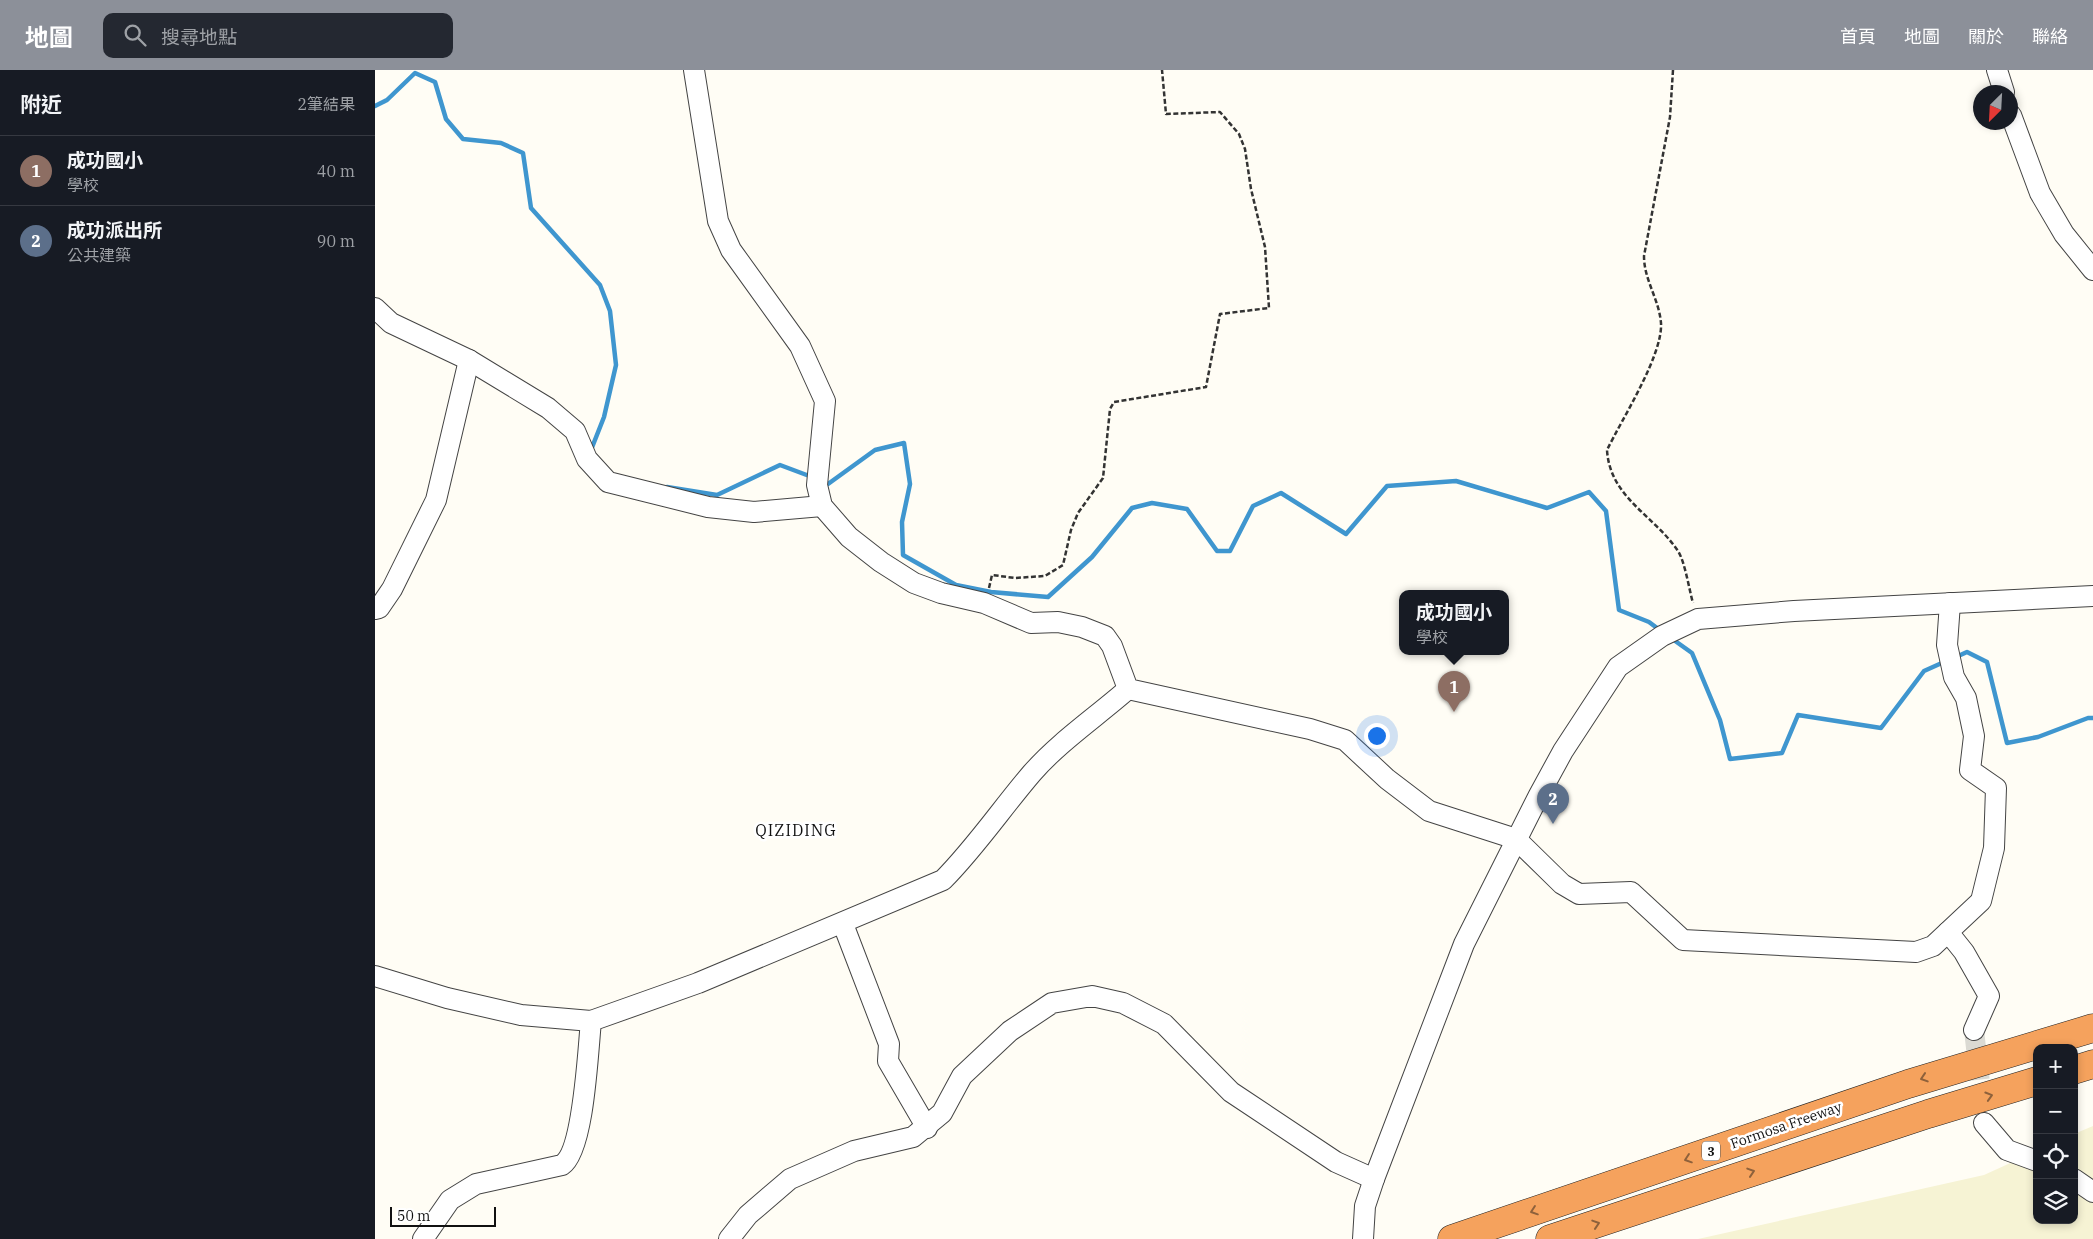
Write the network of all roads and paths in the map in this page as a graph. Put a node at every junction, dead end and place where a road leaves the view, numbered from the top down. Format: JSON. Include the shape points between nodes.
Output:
{"nodes":[{"id":1,"x":694,"y":70,"type":"edge"},
{"id":2,"x":1162,"y":70,"type":"edge"},
{"id":3,"x":1673,"y":70,"type":"edge"},
{"id":4,"x":1997,"y":70,"type":"edge"},
{"id":5,"x":2002,"y":85,"type":"edge"},
{"id":6,"x":2017,"y":130,"type":"edge"},
{"id":7,"x":2093,"y":270,"type":"edge"},
{"id":8,"x":375,"y":308,"type":"edge"},
{"id":9,"x":469,"y":360,"type":"junction"},
{"id":10,"x":822,"y":506,"type":"junction"},
{"id":11,"x":2093,"y":596,"type":"edge"},
{"id":12,"x":984,"y":603,"type":"junction"},
{"id":13,"x":1950,"y":603,"type":"junction"},
{"id":14,"x":375,"y":609,"type":"edge"},
{"id":15,"x":1698,"y":619,"type":"junction"},
{"id":16,"x":1128,"y":689,"type":"junction"},
{"id":17,"x":1516,"y":839,"type":"junction"},
{"id":18,"x":843,"y":924,"type":"junction"},
{"id":19,"x":1948,"y":932,"type":"junction"},
{"id":20,"x":375,"y":976,"type":"edge"},
{"id":21,"x":2093,"y":1017,"type":"edge"},
{"id":22,"x":591,"y":1021,"type":"junction"},
{"id":23,"x":2093,"y":1028,"type":"edge"},
{"id":24,"x":1974,"y":1030,"type":"tunnel mouth"},
{"id":25,"x":1971,"y":1063,"type":"junction"},
{"id":26,"x":2093,"y":1064,"type":"edge"},
{"id":27,"x":2078,"y":1069,"type":"edge"},
{"id":28,"x":2033,"y":1082,"type":"edge"},
{"id":29,"x":1984,"y":1123,"type":"tunnel mouth"},
{"id":30,"x":927,"y":1128,"type":"junction"},
{"id":31,"x":2033,"y":1160,"type":"edge"},
{"id":32,"x":1374,"y":1179,"type":"junction"},
{"id":33,"x":2078,"y":1182,"type":"edge"},
{"id":34,"x":2093,"y":1192,"type":"edge"},
{"id":35,"x":423,"y":1239,"type":"edge"},
{"id":36,"x":729,"y":1239,"type":"edge"},
{"id":37,"x":1363,"y":1239,"type":"edge"},
{"id":38,"x":1452,"y":1239,"type":"edge"},
{"id":39,"x":1550,"y":1239,"type":"edge"}],
"edges":[{"from":1,"to":10,"type":"street","via":[[717,221],[731,250],[800,346],[825,401],[817,485]]},
{"from":2,"to":12,"type":"path","via":[[1166,114],[1220,112],[1239,134],[1265,246],[1269,308],[1221,314],[1206,387],[1114,402],[1109,409],[1103,478],[1078,513],[1063,565],[1045,576],[1015,578],[992,575]]},
{"from":3,"to":15,"type":"path","via":[[1670,117],[1644,256],[1644,270],[1659,310],[1660,339],[1607,450],[1612,476],[1679,553]]},
{"from":4,"to":5,"type":"street"},
{"from":6,"to":7,"type":"street","via":[[2040,193],[2064,234]]},
{"from":8,"to":9,"type":"street","via":[[391,323]]},
{"from":9,"to":10,"type":"street","via":[[548,408],[575,430],[587,459],[608,482],[708,507],[754,512]]},
{"from":9,"to":14,"type":"street","via":[[436,500],[392,589]]},
{"from":10,"to":12,"type":"street","via":[[849,537],[914,583]]},
{"from":11,"to":13,"type":"street"},
{"from":12,"to":16,"type":"street","via":[[1031,622],[1058,622],[1105,636]]},
{"from":13,"to":15,"type":"street"},
{"from":13,"to":19,"type":"street","via":[[1947,645],[1954,677],[1966,698],[1974,736],[1970,770],[1996,788],[1994,848],[1981,901]]},
{"from":15,"to":17,"type":"street","via":[[1669,633],[1618,667],[1563,751]]},
{"from":16,"to":17,"type":"street","via":[[1310,729],[1345,740],[1387,779],[1429,811]]},
{"from":16,"to":18,"type":"street","via":[[1033,772],[963,861],[943,880]]},
{"from":17,"to":19,"type":"street","via":[[1562,884],[1579,894],[1631,892],[1683,940],[1916,952],[1933,946]]},
{"from":17,"to":32,"type":"street","via":[[1464,944]]},
{"from":18,"to":22,"type":"street","via":[[697,984]]},
{"from":18,"to":30,"type":"street","via":[[889,1044],[888,1061]]},
{"from":19,"to":24,"type":"street","via":[[1965,952],[1989,996]]},
{"from":20,"to":22,"type":"street","via":[[447,998],[521,1015]]},
{"from":21,"to":25,"type":"highway"},
{"from":22,"to":35,"type":"street","via":[[577,1139],[568,1161],[476,1184],[450,1200]]},
{"from":23,"to":25,"type":"highway","name":"Formosa Freeway","number":"3"},
{"from":25,"to":38,"type":"highway","name":"Formosa Freeway","number":"3","one_way":true},
{"from":26,"to":27,"type":"highway"},
{"from":39,"to":28,"type":"highway","one_way":true},
{"from":29,"to":31,"type":"street","via":[[2007,1150]]},
{"from":30,"to":32,"type":"street","via":[[942,1113],[961,1076],[1009,1031],[1052,1003],[1092,996],[1123,1003],[1164,1024],[1231,1092],[1336,1162]]},
{"from":30,"to":36,"type":"street","via":[[913,1137],[854,1151],[790,1179],[748,1215]]},
{"from":32,"to":37,"type":"street","via":[[1365,1206]]},
{"from":33,"to":34,"type":"street"}]}
